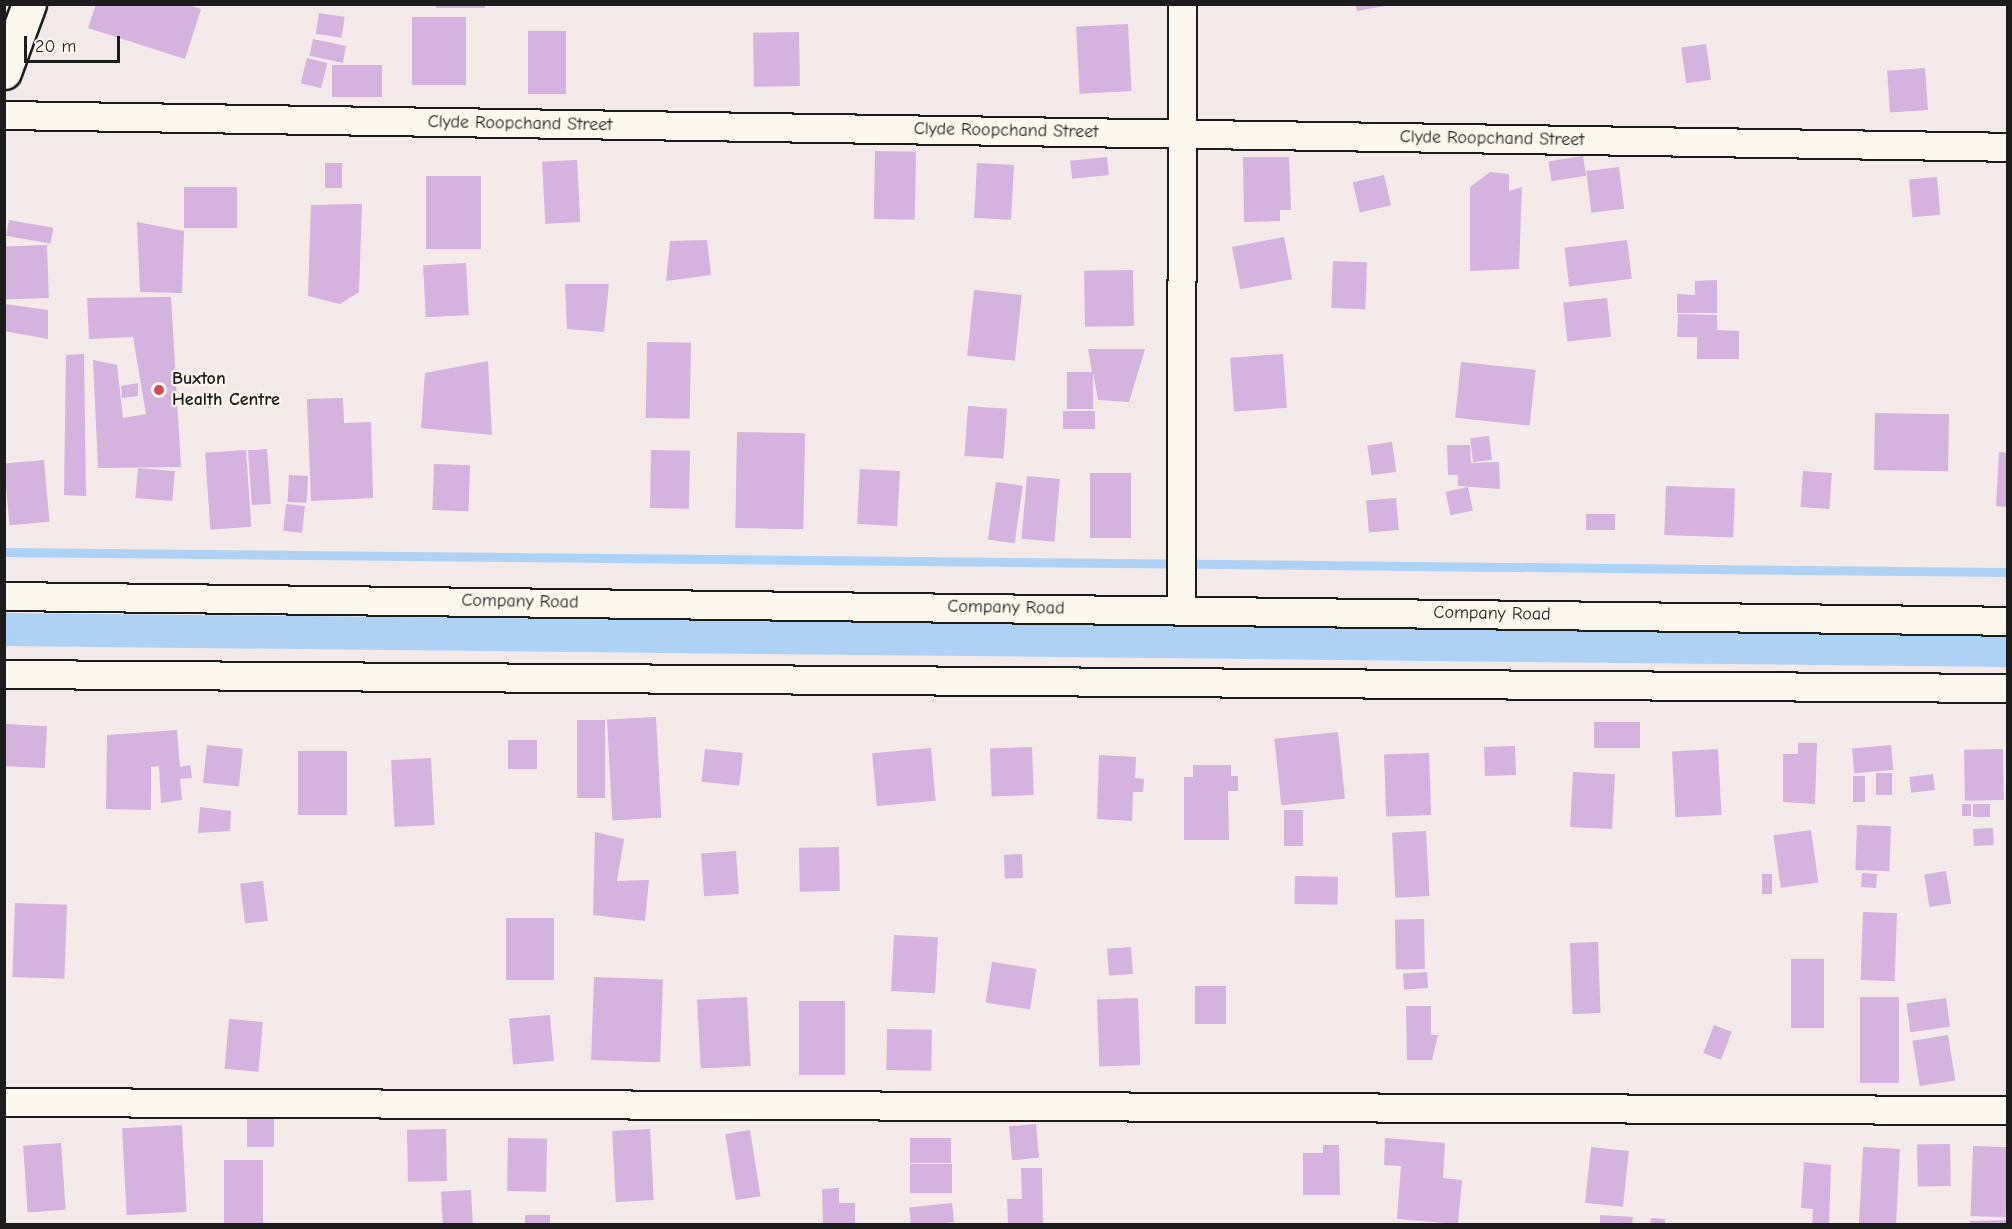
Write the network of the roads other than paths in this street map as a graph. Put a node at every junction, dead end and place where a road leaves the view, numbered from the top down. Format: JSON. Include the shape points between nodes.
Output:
{"nodes":[{"id":1,"x":29,"y":4,"type":"edge"},
{"id":2,"x":1182,"y":4,"type":"edge"},
{"id":3,"x":4,"y":72,"type":"edge"},
{"id":4,"x":4,"y":115,"type":"edge"},
{"id":5,"x":1182,"y":134,"type":"junction"},
{"id":6,"x":2007,"y":147,"type":"edge"},
{"id":7,"x":4,"y":596,"type":"edge"},
{"id":8,"x":1181,"y":610,"type":"junction"},
{"id":9,"x":2007,"y":621,"type":"edge"},
{"id":10,"x":4,"y":674,"type":"edge"},
{"id":11,"x":2007,"y":688,"type":"edge"},
{"id":12,"x":4,"y":1101,"type":"edge"},
{"id":13,"x":2007,"y":1110,"type":"edge"}],
"edges":[{"from":1,"to":3,"type":"main road"},
{"from":2,"to":5,"type":"street"},
{"from":4,"to":5,"type":"street","name":"Clyde Roopchand Street"},
{"from":5,"to":6,"type":"street","name":"Clyde Roopchand Street"},
{"from":5,"to":8,"type":"street"},
{"from":7,"to":8,"type":"street","name":"Company Road"},
{"from":8,"to":9,"type":"street","name":"Company Road"},
{"from":10,"to":11,"type":"street"},
{"from":12,"to":13,"type":"street"}]}
